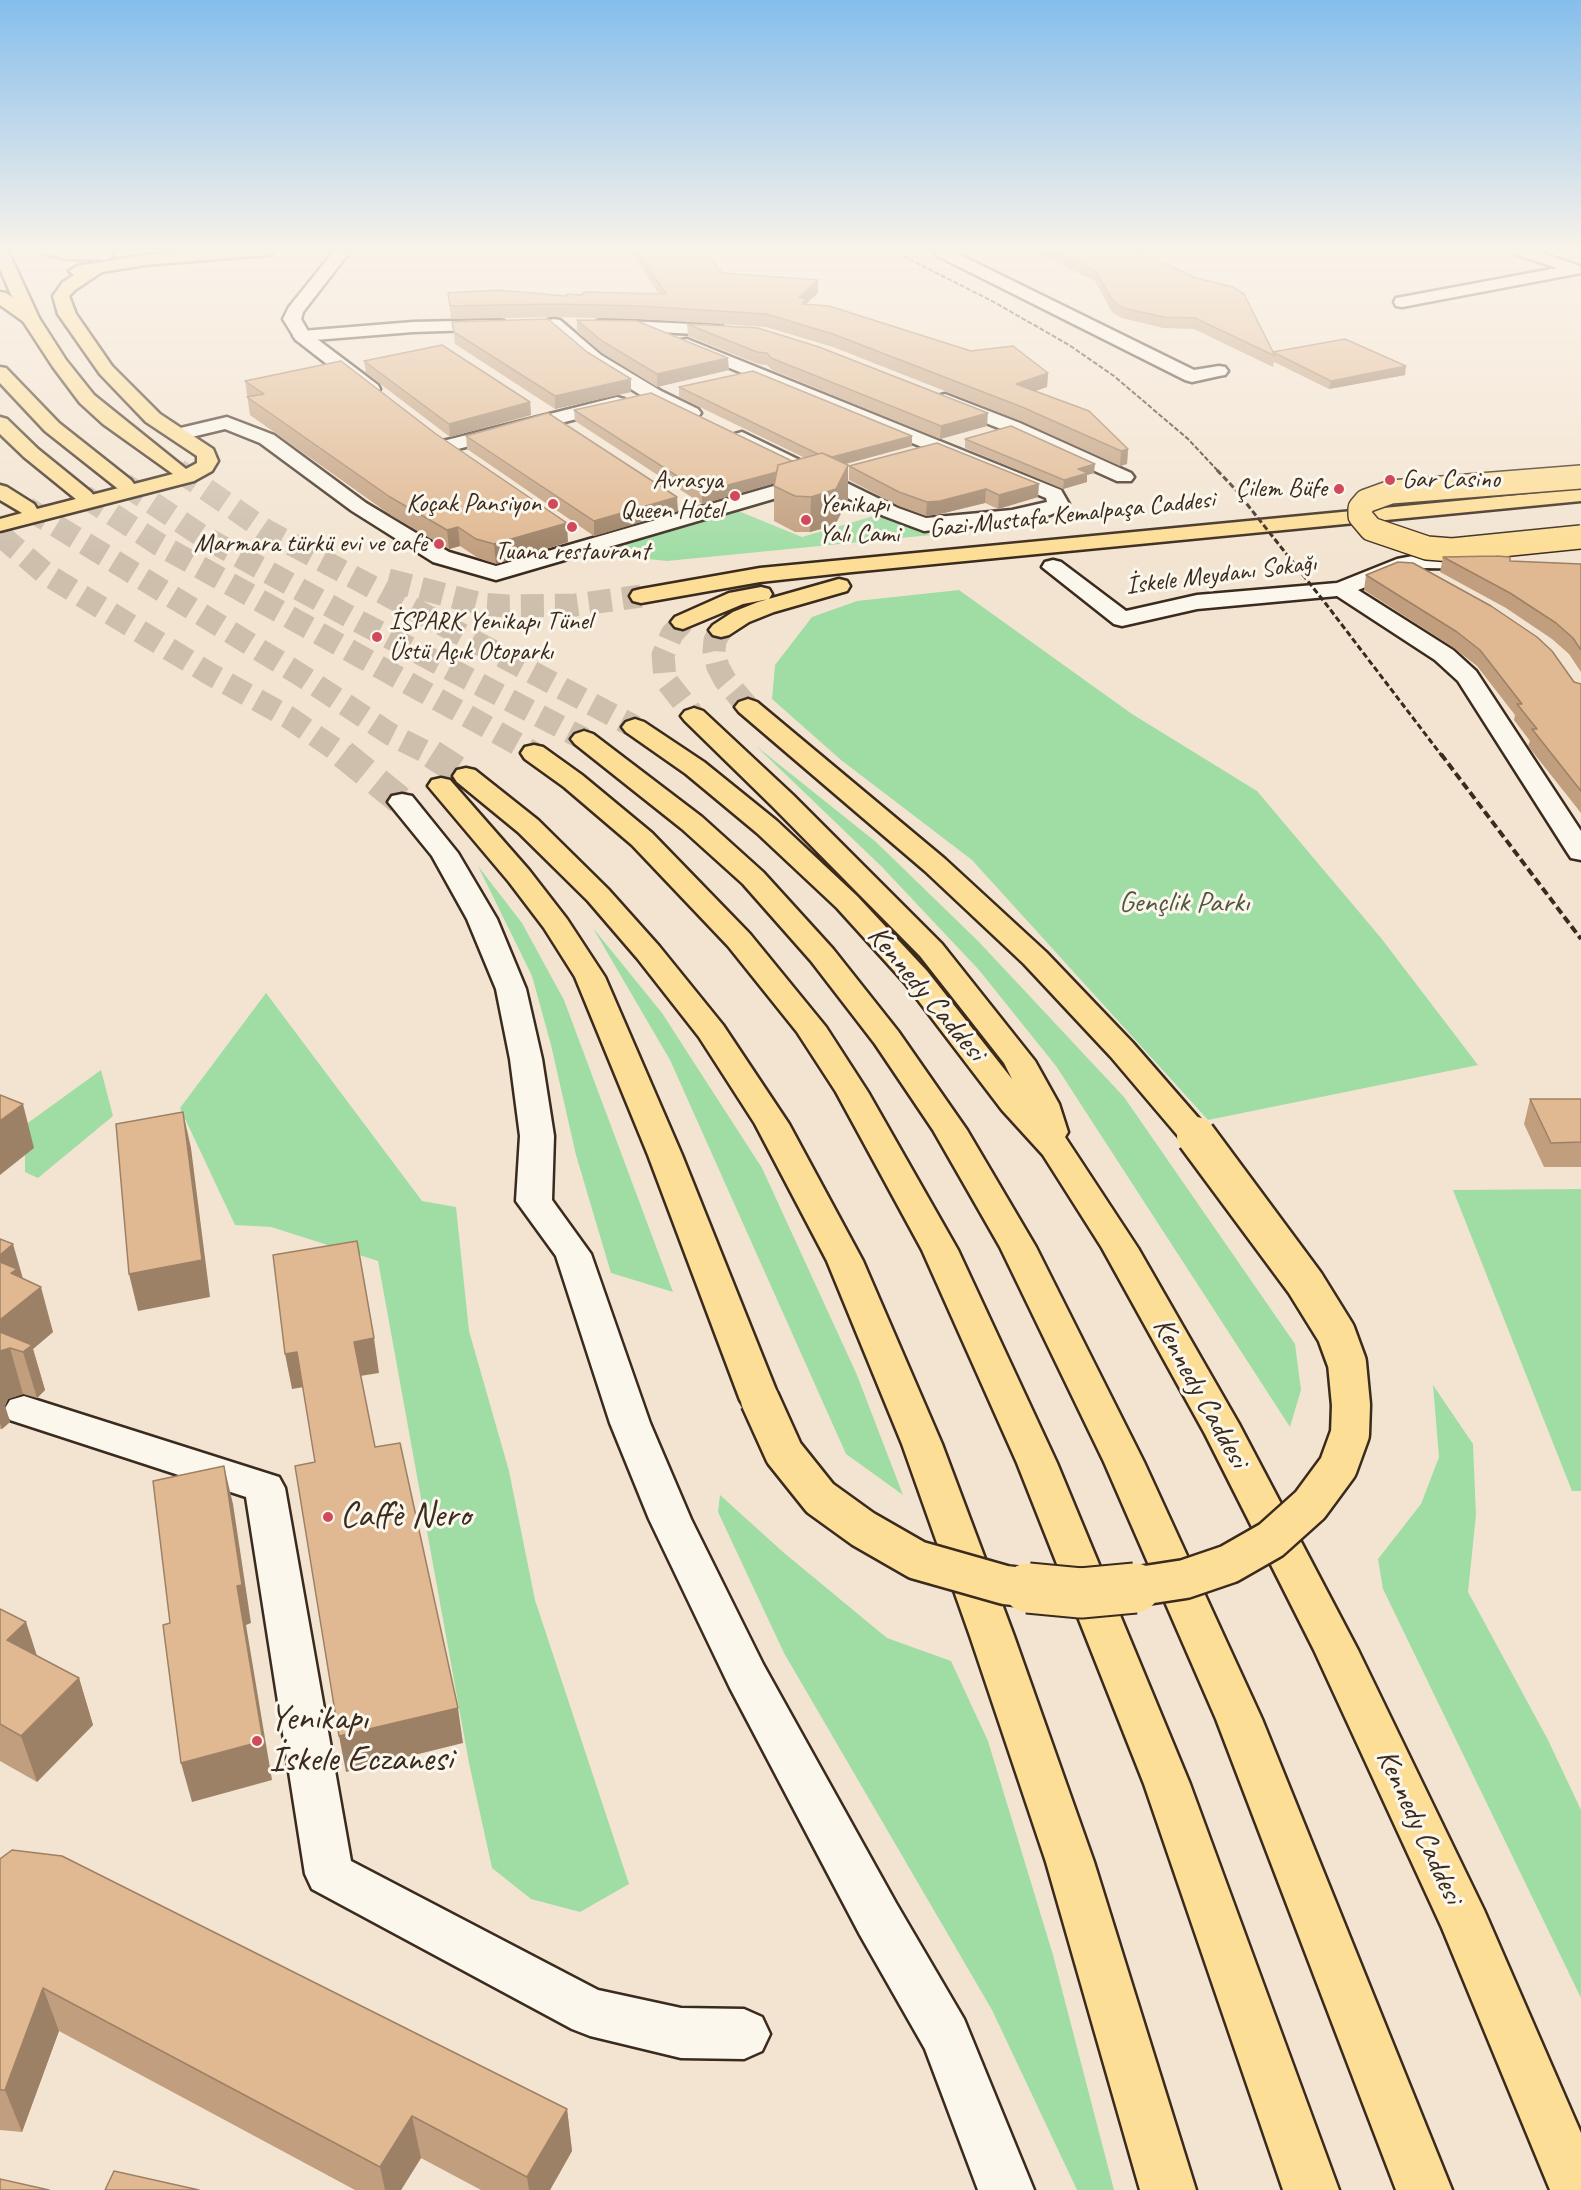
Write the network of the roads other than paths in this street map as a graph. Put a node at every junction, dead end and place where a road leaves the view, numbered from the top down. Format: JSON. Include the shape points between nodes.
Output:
{"nodes":[{"id":1,"x":54,"y":352,"type":"edge"},
{"id":2,"x":94,"y":352,"type":"edge"},
{"id":3,"x":323,"y":352,"type":"edge"},
{"id":4,"x":588,"y":352,"type":"edge"},
{"id":5,"x":708,"y":352,"type":"edge"},
{"id":6,"x":1144,"y":352,"type":"edge"},
{"id":7,"x":781,"y":366,"type":"edge"},
{"id":8,"x":1219,"y":371,"type":"dead end"},
{"id":9,"x":0,"y":372,"type":"edge"},
{"id":10,"x":758,"y":372,"type":"junction"},
{"id":11,"x":723,"y":379,"type":"edge"},
{"id":12,"x":677,"y":390,"type":"dead end"},
{"id":13,"x":925,"y":392,"type":"edge"},
{"id":14,"x":654,"y":395,"type":"junction"},
{"id":15,"x":383,"y":398,"type":"edge"},
{"id":16,"x":543,"y":413,"type":"junction"},
{"id":17,"x":707,"y":421,"type":"edge"},
{"id":18,"x":0,"y":423,"type":"edge"},
{"id":19,"x":1013,"y":427,"type":"junction"},
{"id":20,"x":570,"y":431,"type":"edge"},
{"id":21,"x":729,"y":431,"type":"edge"},
{"id":22,"x":428,"y":433,"type":"edge"},
{"id":23,"x":179,"y":434,"type":"junction"},
{"id":24,"x":446,"y":446,"type":"junction"},
{"id":25,"x":936,"y":447,"type":"junction"},
{"id":26,"x":903,"y":456,"type":"edge"},
{"id":27,"x":8,"y":458,"type":"dead end"},
{"id":28,"x":465,"y":460,"type":"edge"},
{"id":29,"x":176,"y":469,"type":"tunnel mouth"},
{"id":30,"x":848,"y":471,"type":"edge"},
{"id":31,"x":825,"y":477,"type":"junction"},
{"id":32,"x":1124,"y":477,"type":"dead end"},
{"id":33,"x":1581,"y":477,"type":"edge"},
{"id":34,"x":124,"y":484,"type":"tunnel mouth"},
{"id":35,"x":0,"y":491,"type":"edge"},
{"id":36,"x":1581,"y":495,"type":"edge"},
{"id":37,"x":680,"y":500,"type":"dead end"},
{"id":38,"x":27,"y":508,"type":"tunnel mouth"},
{"id":39,"x":699,"y":513,"type":"junction"},
{"id":40,"x":0,"y":525,"type":"edge"},
{"id":41,"x":1451,"y":529,"type":"dead end"},
{"id":42,"x":571,"y":532,"type":"dead end"},
{"id":43,"x":1581,"y":537,"type":"edge"},
{"id":44,"x":1352,"y":540,"type":"dead end"},
{"id":45,"x":590,"y":545,"type":"junction"},
{"id":46,"x":1534,"y":563,"type":"edge"},
{"id":47,"x":1088,"y":564,"type":"dead end"},
{"id":48,"x":1405,"y":564,"type":"junction"},
{"id":49,"x":1033,"y":569,"type":"junction"},
{"id":50,"x":1435,"y":581,"type":"edge"},
{"id":51,"x":838,"y":586,"type":"junction"},
{"id":52,"x":1341,"y":589,"type":"junction"},
{"id":53,"x":641,"y":596,"type":"tunnel mouth"},
{"id":54,"x":683,"y":622,"type":"tunnel mouth"},
{"id":55,"x":721,"y":630,"type":"dead end"},
{"id":56,"x":748,"y":707,"type":"tunnel mouth"},
{"id":57,"x":694,"y":716,"type":"tunnel mouth"},
{"id":58,"x":635,"y":727,"type":"tunnel mouth"},
{"id":59,"x":584,"y":739,"type":"tunnel mouth"},
{"id":60,"x":534,"y":753,"type":"tunnel mouth"},
{"id":61,"x":402,"y":802,"type":"tunnel mouth"},
{"id":62,"x":1581,"y":852,"type":"edge"},
{"id":63,"x":1056,"y":1148,"type":"junction"},
{"id":64,"x":24,"y":1410,"type":"dead end"},
{"id":65,"x":744,"y":2034,"type":"dead end"},
{"id":66,"x":1006,"y":2189,"type":"edge"},
{"id":67,"x":1168,"y":2190,"type":"edge"},
{"id":68,"x":1311,"y":2190,"type":"edge"},
{"id":69,"x":1424,"y":2190,"type":"edge"},
{"id":70,"x":1578,"y":2190,"type":"edge"}],
"edges":[{"from":1,"to":29,"type":"main road","via":[[87,399]]},
{"from":2,"to":23,"type":"main road","via":[[153,418]]},
{"from":3,"to":15,"type":"street"},
{"from":4,"to":14,"type":"street"},
{"from":5,"to":10,"type":"street"},
{"from":6,"to":8,"type":"street","via":[[1192,376]]},
{"from":7,"to":10,"type":"street"},
{"from":9,"to":34,"type":"main road","via":[[52,427]]},
{"from":10,"to":11,"type":"street"},
{"from":10,"to":25,"type":"street"},
{"from":12,"to":14,"type":"street"},
{"from":13,"to":19,"type":"street"},
{"from":14,"to":16,"type":"street"},
{"from":14,"to":17,"type":"street"},
{"from":16,"to":20,"type":"street"},
{"from":16,"to":24,"type":"street"},
{"from":18,"to":27,"type":"main road","via":[[77,498]]},
{"from":19,"to":25,"type":"street"},
{"from":19,"to":32,"type":"street"},
{"from":21,"to":31,"type":"street"},
{"from":22,"to":24,"type":"street"},
{"from":23,"to":40,"type":"main road","via":[[206,453],[206,467],[196,473]]},
{"from":23,"to":45,"type":"street","via":[[227,423],[267,439],[408,538],[441,557],[496,573]]},
{"from":24,"to":28,"type":"street"},
{"from":25,"to":26,"type":"street"},
{"from":25,"to":31,"type":"street","via":[[1054,494],[1059,504],[1012,516],[924,525]]},
{"from":30,"to":31,"type":"street"},
{"from":31,"to":39,"type":"street"},
{"from":33,"to":43,"type":"main road","bridge":true,"via":[[1391,492],[1366,501],[1359,516],[1371,529],[1427,548],[1452,550]]},
{"from":35,"to":38,"type":"main road"},
{"from":36,"to":53,"type":"main road","name":"Gazi Mustafa Kemalpaşa Caddesi","via":[[852,565],[760,575]]},
{"from":37,"to":39,"type":"street"},
{"from":39,"to":45,"type":"street"},
{"from":41,"to":44,"type":"main road"},
{"from":42,"to":45,"type":"street"},
{"from":46,"to":48,"type":"street","name":"İskele Meydanı Sokağı"},
{"from":47,"to":49,"type":"main road","name":"Gazi Mustafa Kemalpaşa Caddesi"},
{"from":48,"to":50,"type":"street"},
{"from":48,"to":52,"type":"street","name":"İskele Meydanı Sokağı"},
{"from":49,"to":51,"type":"main road","name":"Gazi Mustafa Kemalpaşa Caddesi"},
{"from":49,"to":52,"type":"street","name":"İskele Meydanı Sokağı","via":[[1122,619],[1197,602]]},
{"from":51,"to":54,"type":"main road","via":[[737,598]]},
{"from":51,"to":55,"type":"main road","via":[[766,607]]},
{"from":52,"to":62,"type":"street","via":[[1443,655],[1467,676]]},
{"from":56,"to":67,"type":"main road","bridge":true,"via":[[935,866],[1035,958],[1122,1050],[1196,1136],[1305,1283],[1336,1333],[1347,1363],[1350,1434],[1338,1467],[1310,1505],[1271,1540],[1229,1564],[1134,1588],[1081,1593],[1046,1590],[1005,1585],[961,1574],[917,1560],[863,1529],[820,1498],[784,1453],[590,977],[454,781],[528,826],[648,952],[712,1032],[772,1124],[844,1261],[922,1444],[992,1636],[1070,1862]]},
{"from":57,"to":63,"type":"main road","via":[[931,950],[1019,1061],[1042,1104]]},
{"from":58,"to":63,"type":"main road","name":"Kennedy Caddesi","via":[[695,768],[767,827],[847,902],[916,978],[1014,1103]]},
{"from":59,"to":69,"type":"main road","via":[[692,823],[744,870],[822,955],[887,1038],[950,1130],[1007,1228],[1124,1462],[1239,1719]]},
{"from":60,"to":68,"type":"main road","via":[[642,839],[739,940],[810,1027],[852,1092],[940,1250],[1037,1463],[1167,1784]]},
{"from":61,"to":66,"type":"street","via":[[444,853],[482,919],[511,989],[537,1136],[534,1201],[573,1254],[630,1423],[670,1519],[752,1685],[946,2037]]},
{"from":63,"to":70,"type":"main road","name":"Kennedy Caddesi","via":[[1120,1248],[1225,1434],[1336,1650],[1466,1926]]},
{"from":64,"to":65,"type":"street","via":[[265,1488],[328,1874],[590,2012],[681,2033]]}]}
